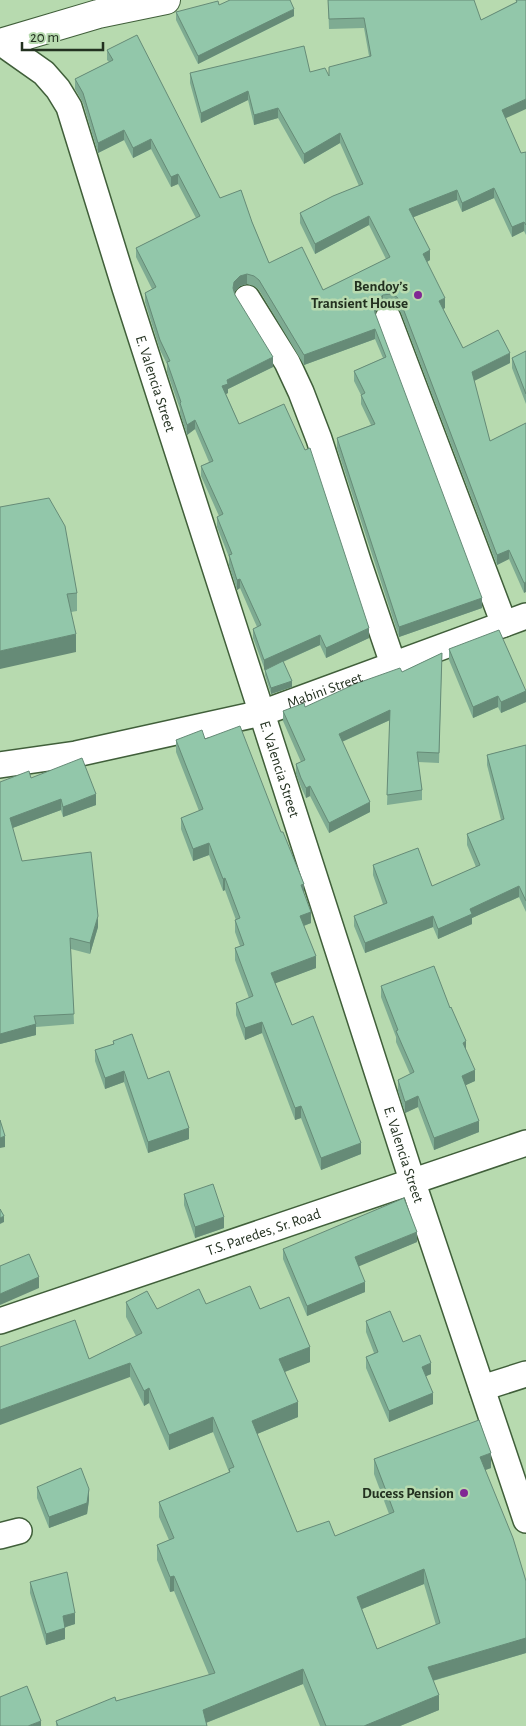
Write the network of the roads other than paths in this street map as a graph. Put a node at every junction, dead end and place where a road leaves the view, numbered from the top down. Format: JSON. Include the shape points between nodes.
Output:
{"nodes":[{"id":1,"x":166,"y":0,"type":"edge"},
{"id":2,"x":0,"y":42,"type":"edge"},
{"id":3,"x":248,"y":298,"type":"dead end"},
{"id":4,"x":388,"y":318,"type":"dead end"},
{"id":5,"x":515,"y":620,"type":"edge"},
{"id":6,"x":393,"y":664,"type":"junction"},
{"id":7,"x":262,"y":713,"type":"junction"},
{"id":8,"x":0,"y":765,"type":"edge"},
{"id":9,"x":526,"y":1143,"type":"edge"},
{"id":10,"x":412,"y":1180,"type":"junction"},
{"id":11,"x":0,"y":1321,"type":"edge"},
{"id":12,"x":526,"y":1374,"type":"edge"},
{"id":13,"x":482,"y":1388,"type":"junction"},
{"id":14,"x":526,"y":1520,"type":"edge"}],
"edges":[{"from":1,"to":2,"type":"street","via":[[98,14]]},
{"from":2,"to":7,"type":"street","name":"E. Valencia Street","via":[[44,73],[69,107]]},
{"from":3,"to":6,"type":"street","via":[[287,362],[301,392]]},
{"from":4,"to":5,"type":"street"},
{"from":5,"to":6,"type":"street","name":"Mabini Street"},
{"from":6,"to":7,"type":"street","name":"Mabini Street"},
{"from":7,"to":8,"type":"street","name":"Mabini Street","via":[[76,754]]},
{"from":7,"to":10,"type":"street","name":"E. Valencia Street"},
{"from":9,"to":10,"type":"street","name":"T.S. Paredes, Sr. Road"},
{"from":10,"to":11,"type":"street","name":"T.S. Paredes, Sr. Road"},
{"from":10,"to":13,"type":"street","name":"E. Valencia Street"},
{"from":12,"to":13,"type":"street"},
{"from":13,"to":14,"type":"street","name":"E. Valencia Street"}]}
